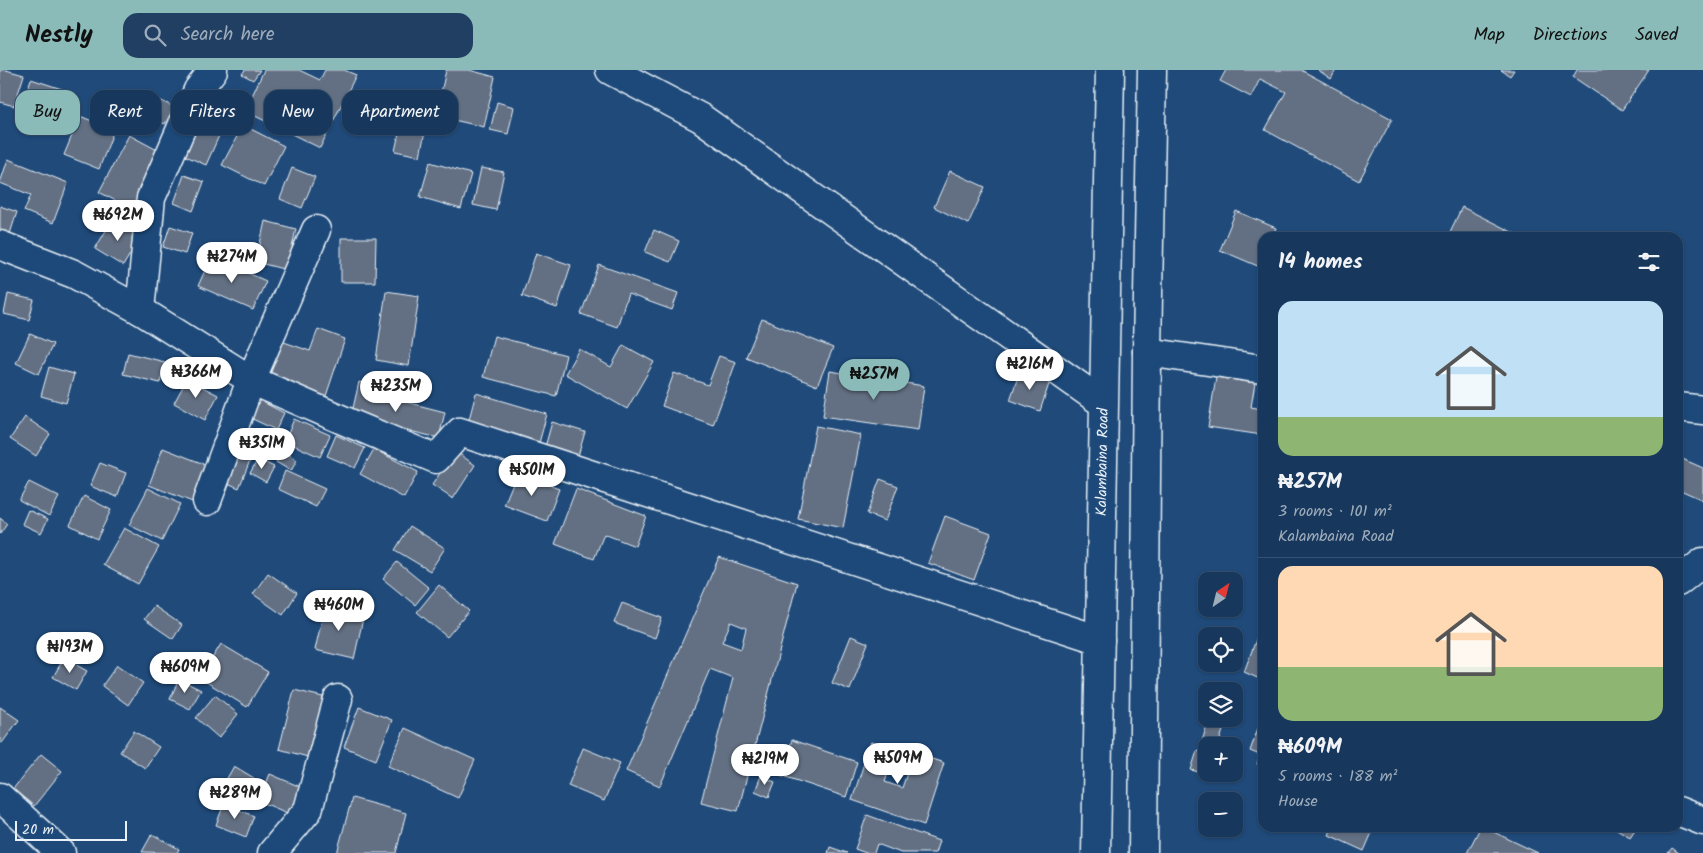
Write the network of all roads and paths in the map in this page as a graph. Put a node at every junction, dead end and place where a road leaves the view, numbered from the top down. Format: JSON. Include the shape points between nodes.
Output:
{"nodes":[{"id":1,"x":213,"y":70,"type":"edge"},
{"id":2,"x":610,"y":70,"type":"edge"},
{"id":3,"x":1110,"y":70,"type":"edge"},
{"id":4,"x":1152,"y":70,"type":"edge"},
{"id":5,"x":316,"y":230,"type":"dead end"},
{"id":6,"x":0,"y":245,"type":"edge"},
{"id":7,"x":140,"y":310,"type":"junction"},
{"id":8,"x":1147,"y":352,"type":"junction"},
{"id":9,"x":1258,"y":368,"type":"edge"},
{"id":10,"x":251,"y":380,"type":"junction"},
{"id":11,"x":1103,"y":403,"type":"junction"},
{"id":12,"x":1683,"y":408,"type":"edge"},
{"id":13,"x":1703,"y":410,"type":"edge"},
{"id":14,"x":207,"y":501,"type":"dead end"},
{"id":15,"x":1703,"y":562,"type":"edge"},
{"id":16,"x":1683,"y":578,"type":"edge"},
{"id":17,"x":1100,"y":640,"type":"junction"},
{"id":18,"x":338,"y":699,"type":"dead end"},
{"id":19,"x":0,"y":797,"type":"edge"},
{"id":20,"x":1683,"y":813,"type":"edge"},
{"id":21,"x":1703,"y":821,"type":"edge"},
{"id":22,"x":61,"y":853,"type":"edge"},
{"id":23,"x":272,"y":853,"type":"edge"},
{"id":24,"x":1096,"y":853,"type":"edge"},
{"id":25,"x":1144,"y":853,"type":"edge"}],
"edges":[{"from":1,"to":7,"type":"street","via":[[198,90],[152,198]]},
{"from":2,"to":11,"type":"street","via":[[701,118]]},
{"from":3,"to":11,"type":"street","name":"Kalambaina Road"},
{"from":4,"to":8,"type":"street"},
{"from":5,"to":10,"type":"street"},
{"from":6,"to":7,"type":"street","via":[[74,274]]},
{"from":7,"to":10,"type":"street"},
{"from":8,"to":9,"type":"street"},
{"from":8,"to":25,"type":"street"},
{"from":10,"to":14,"type":"street"},
{"from":10,"to":17,"type":"street","via":[[436,459],[460,432]]},
{"from":11,"to":17,"type":"street","name":"Kalambaina Road"},
{"from":12,"to":13,"type":"street"},
{"from":15,"to":16,"type":"street"},
{"from":17,"to":24,"type":"street","name":"Kalambaina Road"},
{"from":18,"to":23,"type":"street","via":[[308,810]]},
{"from":19,"to":22,"type":"street"},
{"from":20,"to":21,"type":"street"}]}
